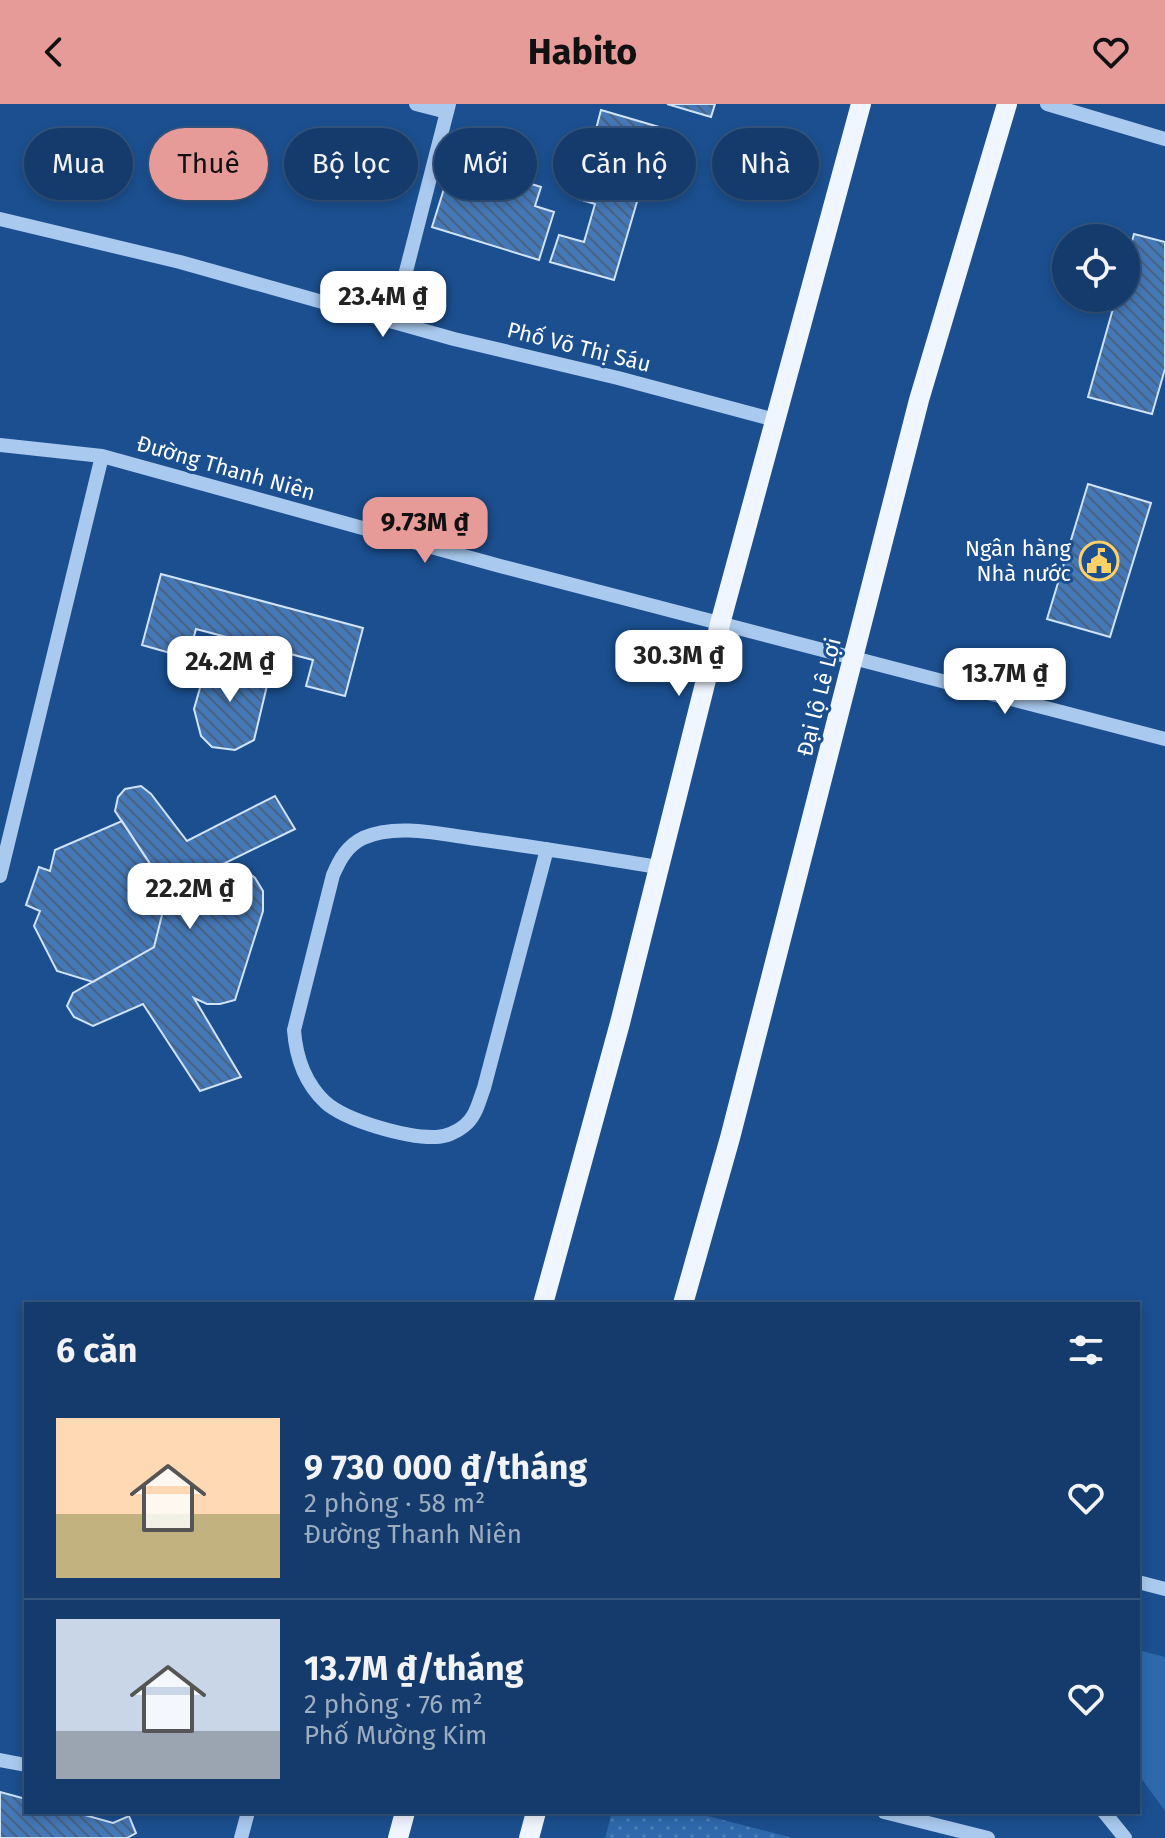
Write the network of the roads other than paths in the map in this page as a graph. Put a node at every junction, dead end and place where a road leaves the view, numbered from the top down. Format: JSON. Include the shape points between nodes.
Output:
{"nodes":[{"id":1,"x":416,"y":104,"type":"edge"},
{"id":2,"x":861,"y":104,"type":"edge"},
{"id":3,"x":1007,"y":104,"type":"edge"},
{"id":4,"x":1047,"y":104,"type":"edge"},
{"id":5,"x":448,"y":108,"type":"edge"},
{"id":6,"x":1165,"y":139,"type":"edge"},
{"id":7,"x":0,"y":219,"type":"edge"},
{"id":8,"x":393,"y":322,"type":"junction"},
{"id":9,"x":775,"y":420,"type":"junction"},
{"id":10,"x":0,"y":445,"type":"edge"},
{"id":11,"x":102,"y":456,"type":"junction"},
{"id":12,"x":720,"y":624,"type":"junction"},
{"id":13,"x":855,"y":657,"type":"junction"},
{"id":14,"x":1165,"y":739,"type":"edge"},
{"id":15,"x":547,"y":849,"type":"junction"},
{"id":16,"x":659,"y":867,"type":"junction"},
{"id":17,"x":0,"y":876,"type":"edge"},
{"id":18,"x":544,"y":1302,"type":"edge"},
{"id":19,"x":684,"y":1302,"type":"edge"},
{"id":20,"x":1140,"y":1583,"type":"edge"},
{"id":21,"x":1165,"y":1589,"type":"edge"},
{"id":22,"x":0,"y":1760,"type":"edge"},
{"id":23,"x":24,"y":1765,"type":"edge"},
{"id":24,"x":244,"y":1814,"type":"edge"},
{"id":25,"x":404,"y":1814,"type":"edge"},
{"id":26,"x":535,"y":1814,"type":"edge"},
{"id":27,"x":892,"y":1814,"type":"edge"},
{"id":28,"x":1106,"y":1814,"type":"edge"},
{"id":29,"x":241,"y":1838,"type":"edge"},
{"id":30,"x":398,"y":1838,"type":"edge"},
{"id":31,"x":529,"y":1838,"type":"edge"},
{"id":32,"x":988,"y":1838,"type":"edge"},
{"id":33,"x":1125,"y":1838,"type":"edge"}],
"edges":[{"from":1,"to":5,"type":"street"},
{"from":2,"to":9,"type":"main road"},
{"from":3,"to":13,"type":"main road","name":"Đại lộ Lê Lợi","via":[[919,400]]},
{"from":4,"to":6,"type":"street"},
{"from":5,"to":8,"type":"street"},
{"from":7,"to":8,"type":"street","name":"Phố Võ Thị Sáu","via":[[180,262]]},
{"from":8,"to":9,"type":"street","name":"Phố Võ Thị Sáu"},
{"from":9,"to":12,"type":"main road"},
{"from":10,"to":11,"type":"street","name":"Đường Thanh Niên"},
{"from":11,"to":12,"type":"street","name":"Đường Thanh Niên"},
{"from":11,"to":17,"type":"street"},
{"from":12,"to":13,"type":"street","name":"Đường Thanh Niên"},
{"from":12,"to":16,"type":"main road"},
{"from":13,"to":14,"type":"street","name":"Đường Thanh Niên"},
{"from":13,"to":19,"type":"main road","name":"Đại lộ Lê Lợi"},
{"from":15,"to":15,"type":"street","via":[[484,1088],[465,1126],[438,1137],[422,1136],[377,1126],[326,1103],[301,1068],[294,1030],[333,875],[351,845],[365,837],[408,830]]},
{"from":15,"to":16,"type":"street"},
{"from":16,"to":18,"type":"main road"},
{"from":20,"to":21,"type":"street"},
{"from":22,"to":23,"type":"street"},
{"from":24,"to":29,"type":"street"},
{"from":25,"to":30,"type":"main road"},
{"from":26,"to":31,"type":"main road"},
{"from":27,"to":32,"type":"street"},
{"from":28,"to":33,"type":"street"}]}
